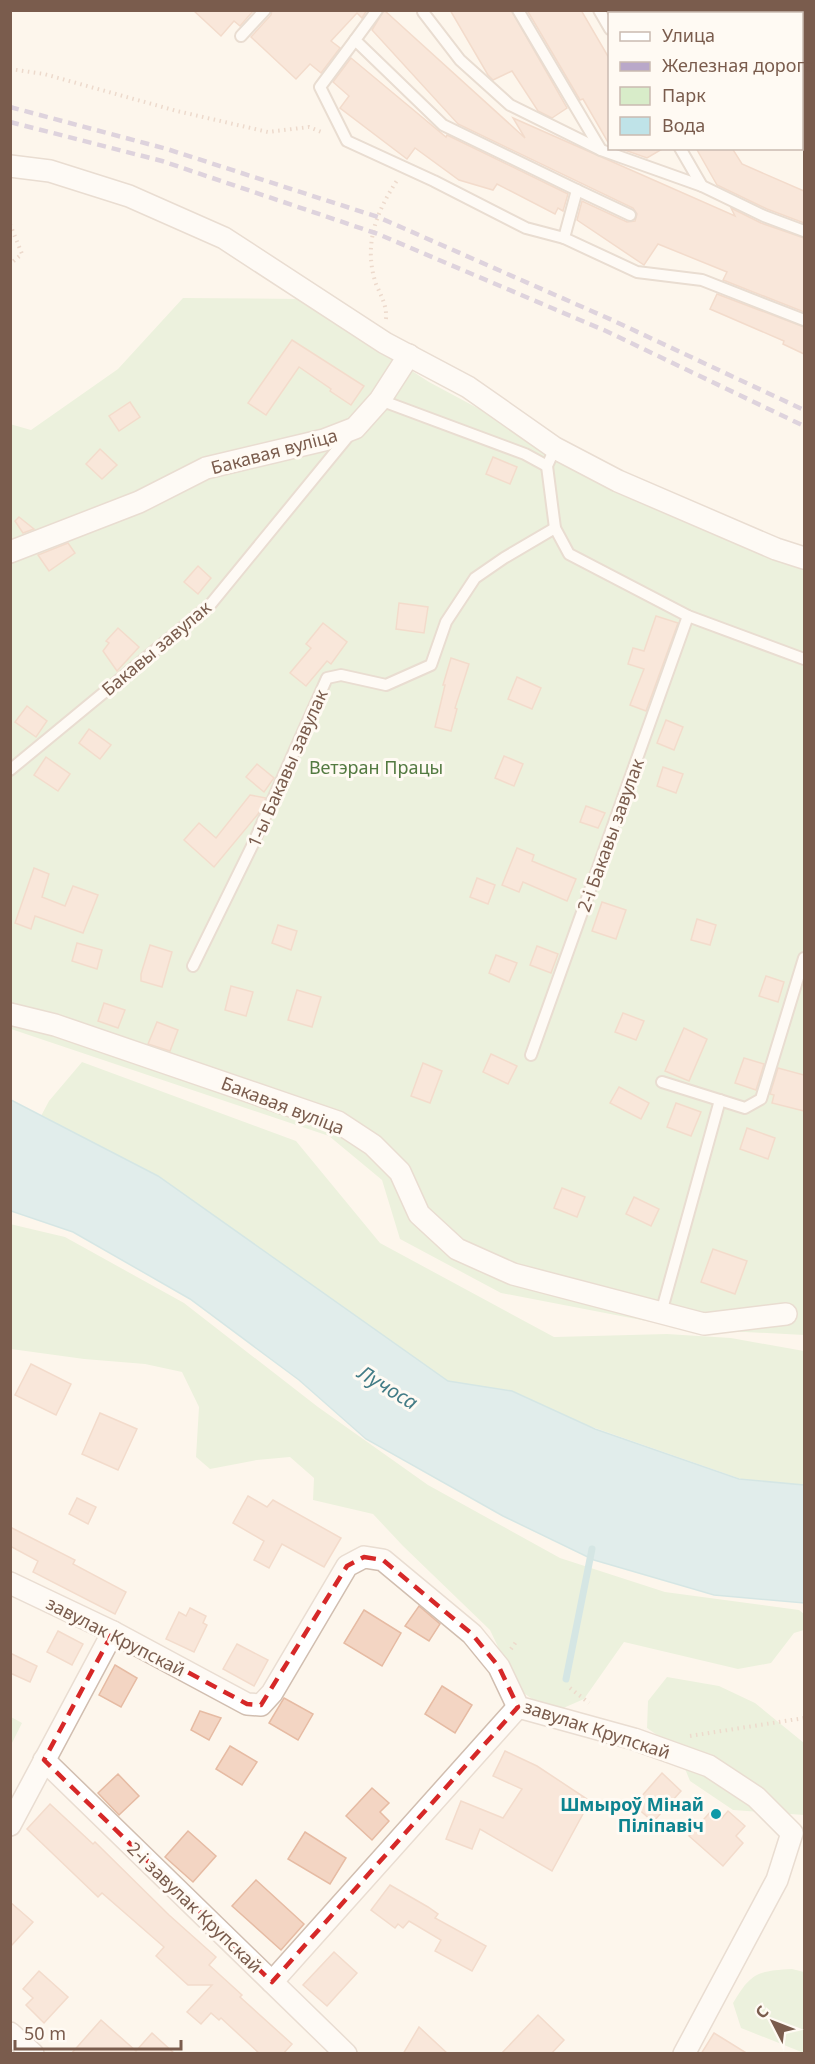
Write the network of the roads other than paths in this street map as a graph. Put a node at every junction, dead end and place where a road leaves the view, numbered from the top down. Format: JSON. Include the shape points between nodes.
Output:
{"nodes":[{"id":1,"x":265,"y":10,"type":"edge"},
{"id":2,"x":377,"y":10,"type":"edge"},
{"id":3,"x":518,"y":10,"type":"edge"},
{"id":4,"x":599,"y":10,"type":"edge"},
{"id":5,"x":423,"y":12,"type":"edge"},
{"id":6,"x":608,"y":27,"type":"edge"},
{"id":7,"x":241,"y":36,"type":"dead end"},
{"id":8,"x":355,"y":40,"type":"junction"},
{"id":9,"x":602,"y":150,"type":"junction"},
{"id":10,"x":681,"y":150,"type":"edge"},
{"id":11,"x":10,"y":166,"type":"edge"},
{"id":12,"x":702,"y":186,"type":"junction"},
{"id":13,"x":577,"y":190,"type":"junction"},
{"id":14,"x":630,"y":215,"type":"dead end"},
{"id":15,"x":804,"y":231,"type":"edge"},
{"id":16,"x":564,"y":238,"type":"junction"},
{"id":17,"x":804,"y":320,"type":"edge"},
{"id":18,"x":409,"y":355,"type":"junction"},
{"id":19,"x":380,"y":400,"type":"junction"},
{"id":20,"x":355,"y":428,"type":"junction"},
{"id":21,"x":551,"y":457,"type":"junction"},
{"id":22,"x":555,"y":528,"type":"junction"},
{"id":23,"x":10,"y":552,"type":"edge"},
{"id":24,"x":804,"y":558,"type":"edge"},
{"id":25,"x":688,"y":616,"type":"junction"},
{"id":26,"x":804,"y":659,"type":"edge"},
{"id":27,"x":10,"y":770,"type":"edge"},
{"id":28,"x":804,"y":958,"type":"edge"},
{"id":29,"x":194,"y":966,"type":"dead end"},
{"id":30,"x":10,"y":1014,"type":"edge"},
{"id":31,"x":531,"y":1055,"type":"dead end"},
{"id":32,"x":662,"y":1082,"type":"dead end"},
{"id":33,"x":720,"y":1100,"type":"junction"},
{"id":34,"x":661,"y":1313,"type":"junction"},
{"id":35,"x":786,"y":1314,"type":"dead end"},
{"id":36,"x":10,"y":1583,"type":"edge"},
{"id":37,"x":113,"y":1632,"type":"junction"},
{"id":38,"x":518,"y":1707,"type":"junction"},
{"id":39,"x":44,"y":1760,"type":"junction"},
{"id":40,"x":10,"y":1825,"type":"edge"},
{"id":41,"x":272,"y":1982,"type":"junction"},
{"id":42,"x":10,"y":2033,"type":"edge"},
{"id":43,"x":33,"y":2054,"type":"edge"},
{"id":44,"x":346,"y":2054,"type":"edge"},
{"id":45,"x":684,"y":2054,"type":"edge"}],
"edges":[{"from":1,"to":7,"type":"lane"},
{"from":2,"to":8,"type":"lane"},
{"from":3,"to":9,"type":"lane"},
{"from":4,"to":6,"type":"lane"},
{"from":5,"to":9,"type":"lane","via":[[460,60],[510,105]]},
{"from":8,"to":13,"type":"lane","via":[[443,125]]},
{"from":8,"to":16,"type":"lane","via":[[320,87],[347,141],[526,228]]},
{"from":9,"to":12,"type":"lane"},
{"from":10,"to":12,"type":"lane"},
{"from":11,"to":18,"type":"street","via":[[50,171],[129,196],[224,238]]},
{"from":12,"to":15,"type":"lane"},
{"from":13,"to":14,"type":"lane"},
{"from":13,"to":16,"type":"lane"},
{"from":16,"to":17,"type":"lane","via":[[637,273],[702,280]]},
{"from":18,"to":19,"type":"street","name":"Бакавая вуліца"},
{"from":18,"to":21,"type":"street","via":[[468,387]]},
{"from":19,"to":20,"type":"street","name":"Бакавая вуліца"},
{"from":19,"to":21,"type":"lane","via":[[525,454]]},
{"from":20,"to":23,"type":"street","name":"Бакавая вуліца","via":[[324,440],[206,468],[140,502]]},
{"from":20,"to":27,"type":"lane","name":"Бакавы завулак","via":[[210,605]]},
{"from":21,"to":22,"type":"lane"},
{"from":21,"to":24,"type":"street"},
{"from":22,"to":25,"type":"lane","via":[[569,554]]},
{"from":22,"to":29,"type":"lane","name":"1-ы Бакавы завулак","via":[[476,578],[446,622],[431,665],[387,685],[341,675],[327,678]]},
{"from":25,"to":26,"type":"lane"},
{"from":25,"to":31,"type":"lane","name":"2-і Бакавы завулак"},
{"from":28,"to":33,"type":"lane","via":[[760,1099],[745,1108]]},
{"from":30,"to":34,"type":"street","name":"Бакавая вуліца","via":[[55,1025],[338,1122],[373,1145],[400,1172],[419,1214],[457,1249],[513,1274]]},
{"from":32,"to":33,"type":"lane"},
{"from":33,"to":34,"type":"lane"},
{"from":34,"to":35,"type":"street","name":"Бакавая вуліца","via":[[704,1324]]},
{"from":36,"to":37,"type":"street","name":"завулак Крупскай"},
{"from":37,"to":38,"type":"street","name":"завулак Крупскай","via":[[247,1704],[261,1705],[272,1693],[347,1566],[364,1557],[383,1560],[472,1634],[499,1667]]},
{"from":37,"to":39,"type":"street"},
{"from":38,"to":41,"type":"street"},
{"from":38,"to":45,"type":"street","name":"завулак Крупскай","via":[[625,1736],[709,1766],[756,1797],[792,1833],[777,1880]]},
{"from":39,"to":40,"type":"street"},
{"from":39,"to":41,"type":"street","name":"2-і завулак Крупскай"},
{"from":41,"to":44,"type":"street","name":"2-і завулак Крупскай"},
{"from":42,"to":43,"type":"street"}]}
